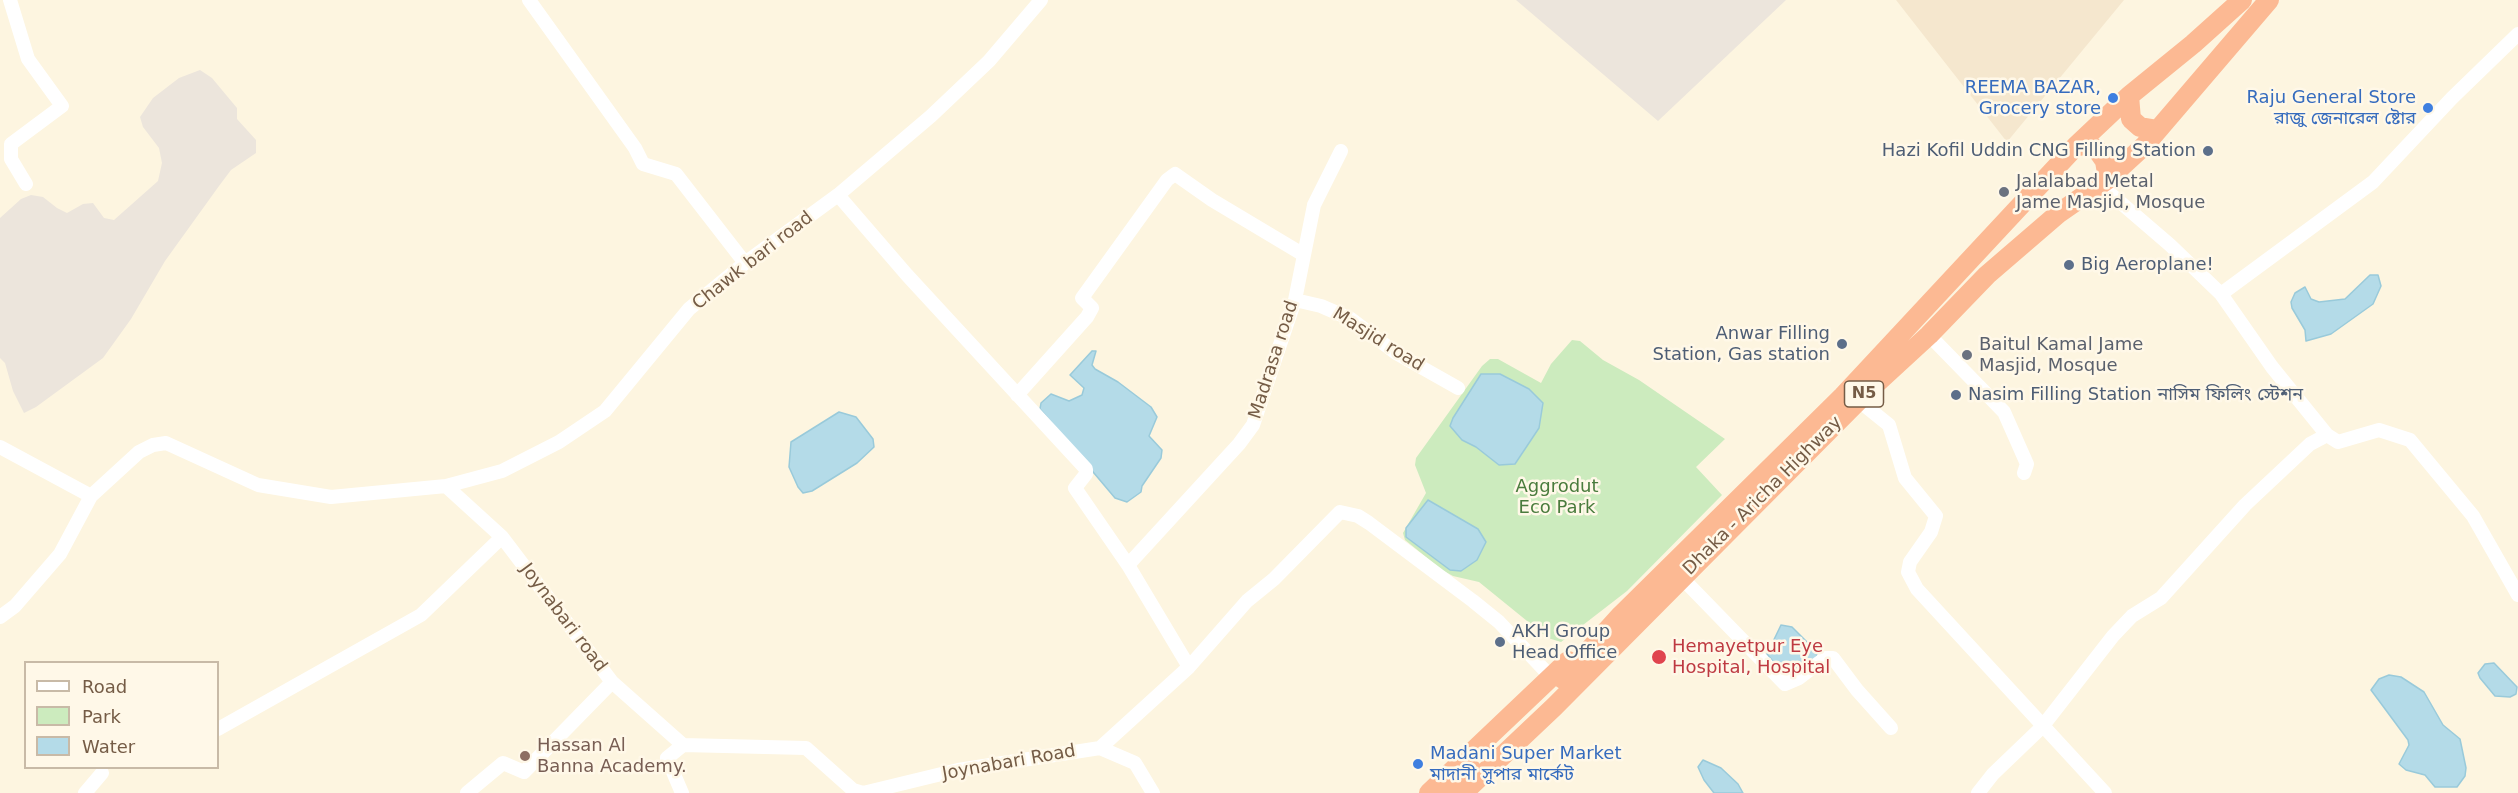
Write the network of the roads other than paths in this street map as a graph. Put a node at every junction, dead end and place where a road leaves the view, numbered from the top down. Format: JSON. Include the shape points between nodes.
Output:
{"nodes":[{"id":1,"x":10,"y":0,"type":"edge"},
{"id":2,"x":530,"y":0,"type":"edge"},
{"id":3,"x":1041,"y":0,"type":"edge"},
{"id":4,"x":2242,"y":0,"type":"edge"},
{"id":5,"x":2269,"y":0,"type":"edge"},
{"id":6,"x":2518,"y":34,"type":"edge"},
{"id":7,"x":2128,"y":96,"type":"junction"},
{"id":8,"x":2158,"y":130,"type":"junction"},
{"id":9,"x":2076,"y":146,"type":"junction"},
{"id":10,"x":1341,"y":151,"type":"dead end"},
{"id":11,"x":2103,"y":182,"type":"junction"},
{"id":12,"x":26,"y":184,"type":"dead end"},
{"id":13,"x":838,"y":195,"type":"junction"},
{"id":14,"x":1304,"y":255,"type":"junction"},
{"id":15,"x":745,"y":263,"type":"junction"},
{"id":16,"x":2222,"y":294,"type":"junction"},
{"id":17,"x":1295,"y":300,"type":"junction"},
{"id":18,"x":1929,"y":335,"type":"junction"},
{"id":19,"x":1458,"y":388,"type":"dead end"},
{"id":20,"x":1017,"y":395,"type":"junction"},
{"id":21,"x":1858,"y":400,"type":"junction"},
{"id":22,"x":2327,"y":435,"type":"junction"},
{"id":23,"x":0,"y":447,"type":"edge"},
{"id":24,"x":2024,"y":473,"type":"dead end"},
{"id":25,"x":446,"y":486,"type":"junction"},
{"id":26,"x":91,"y":496,"type":"junction"},
{"id":27,"x":502,"y":537,"type":"junction"},
{"id":28,"x":1128,"y":565,"type":"junction"},
{"id":29,"x":1682,"y":578,"type":"junction"},
{"id":30,"x":2518,"y":595,"type":"edge"},
{"id":31,"x":0,"y":617,"type":"edge"},
{"id":32,"x":1628,"y":620,"type":"junction"},
{"id":33,"x":1189,"y":666,"type":"junction"},
{"id":34,"x":1551,"y":677,"type":"junction"},
{"id":35,"x":612,"y":681,"type":"junction"},
{"id":36,"x":2042,"y":727,"type":"junction"},
{"id":37,"x":219,"y":728,"type":"edge"},
{"id":38,"x":1891,"y":728,"type":"dead end"},
{"id":39,"x":683,"y":745,"type":"junction"},
{"id":40,"x":1100,"y":748,"type":"junction"},
{"id":41,"x":102,"y":773,"type":"dead end"},
{"id":42,"x":85,"y":793,"type":"edge"},
{"id":43,"x":467,"y":793,"type":"edge"},
{"id":44,"x":682,"y":793,"type":"edge"},
{"id":45,"x":1153,"y":793,"type":"edge"},
{"id":46,"x":1429,"y":793,"type":"edge"},
{"id":47,"x":1444,"y":793,"type":"edge"},
{"id":48,"x":1462,"y":793,"type":"edge"},
{"id":49,"x":1477,"y":793,"type":"edge"},
{"id":50,"x":1977,"y":793,"type":"edge"},
{"id":51,"x":2105,"y":793,"type":"edge"}],
"edges":[{"from":1,"to":12,"type":"street","via":[[28,59],[62,106],[12,144],[10,159]]},
{"from":2,"to":15,"type":"street","via":[[643,164],[676,174]]},
{"from":3,"to":13,"type":"street","name":"Chawk bari road","via":[[968,83]]},
{"from":4,"to":7,"type":"highway","name":"Dhaka - Aricha Highway","number":"N5"},
{"from":5,"to":8,"type":"highway","name":"Dhaka - Aricha Highway","number":"N5"},
{"from":6,"to":16,"type":"street","via":[[2373,182]]},
{"from":7,"to":8,"type":"highway","via":[[2131,119],[2140,127]]},
{"from":7,"to":9,"type":"highway","name":"Dhaka - Aricha Highway","number":"N5"},
{"from":8,"to":11,"type":"highway","name":"Dhaka - Aricha Highway","number":"N5"},
{"from":9,"to":11,"type":"highway","via":[[2090,145],[2098,151],[2105,161]]},
{"from":9,"to":32,"type":"highway","name":"Dhaka - Aricha Highway","number":"N5"},
{"from":10,"to":14,"type":"street","name":"Madrasa road","via":[[1314,205]]},
{"from":11,"to":16,"type":"street"},
{"from":11,"to":18,"type":"highway","name":"Dhaka - Aricha Highway","number":"N5","via":[[2014,251]]},
{"from":13,"to":15,"type":"street","name":"Chawk bari road"},
{"from":13,"to":20,"type":"street"},
{"from":14,"to":17,"type":"street","name":"Madrasa road"},
{"from":14,"to":20,"type":"street","via":[[1175,174],[1082,298],[1092,308],[1087,317]]},
{"from":15,"to":25,"type":"street","name":"Chawk bari road","via":[[689,309],[605,411],[559,442],[502,471]]},
{"from":16,"to":22,"type":"street","via":[[2272,367]]},
{"from":17,"to":19,"type":"street","name":"Masjid road","via":[[1351,319],[1396,353]]},
{"from":17,"to":28,"type":"street","name":"Madrasa road","via":[[1253,425]]},
{"from":18,"to":21,"type":"highway","name":"Dhaka - Aricha Highway","number":"N5"},
{"from":18,"to":24,"type":"street","via":[[2004,412],[2027,464]]},
{"from":20,"to":28,"type":"street","via":[[1086,469],[1075,488]]},
{"from":21,"to":29,"type":"highway","name":"Dhaka - Aricha Highway","number":"N5"},
{"from":21,"to":36,"type":"street","via":[[1889,424],[1905,478],[1936,516],[1931,532],[1910,562],[1908,572],[1917,589]]},
{"from":22,"to":30,"type":"street","via":[[2338,442],[2379,430],[2410,440],[2473,516]]},
{"from":22,"to":36,"type":"street","via":[[2310,444],[2245,505],[2161,598],[2132,616]]},
{"from":23,"to":26,"type":"street"},
{"from":25,"to":26,"type":"street","name":"Chawk bari road","via":[[331,497],[258,485],[166,443],[139,452]]},
{"from":25,"to":27,"type":"street","name":"Joynabari road"},
{"from":26,"to":31,"type":"street","name":"Chawk bari road","via":[[60,554],[15,606]]},
{"from":27,"to":35,"type":"street","name":"Joynabari road"},
{"from":27,"to":37,"type":"street","via":[[421,615]]},
{"from":28,"to":33,"type":"street"},
{"from":29,"to":32,"type":"highway","name":"Dhaka - Aricha Highway","number":"N5"},
{"from":29,"to":38,"type":"street","via":[[1785,684],[1825,658],[1833,658]]},
{"from":32,"to":34,"type":"highway","via":[[1587,642]]},
{"from":32,"to":47,"type":"highway","name":"Dhaka - Aricha Highway","number":"N5"},
{"from":32,"to":48,"type":"highway","name":"Dhaka - Aricha Highway","number":"N5","via":[[1554,707]]},
{"from":32,"to":49,"type":"highway","via":[[1620,653]]},
{"from":33,"to":34,"type":"street","via":[[1247,601],[1336,515],[1344,512],[1369,523],[1473,601]]},
{"from":33,"to":40,"type":"street"},
{"from":34,"to":46,"type":"highway"},
{"from":35,"to":39,"type":"street","name":"Joynabari road"},
{"from":35,"to":43,"type":"street","via":[[524,772],[503,763]]},
{"from":36,"to":50,"type":"street"},
{"from":36,"to":51,"type":"street"},
{"from":39,"to":40,"type":"street","name":"Joynabari Road","via":[[806,748],[853,790],[862,792],[958,770]]},
{"from":39,"to":44,"type":"street","via":[[667,758]]},
{"from":40,"to":45,"type":"street","name":"Joynabari Road","via":[[1135,763]]},
{"from":41,"to":42,"type":"street"}]}
